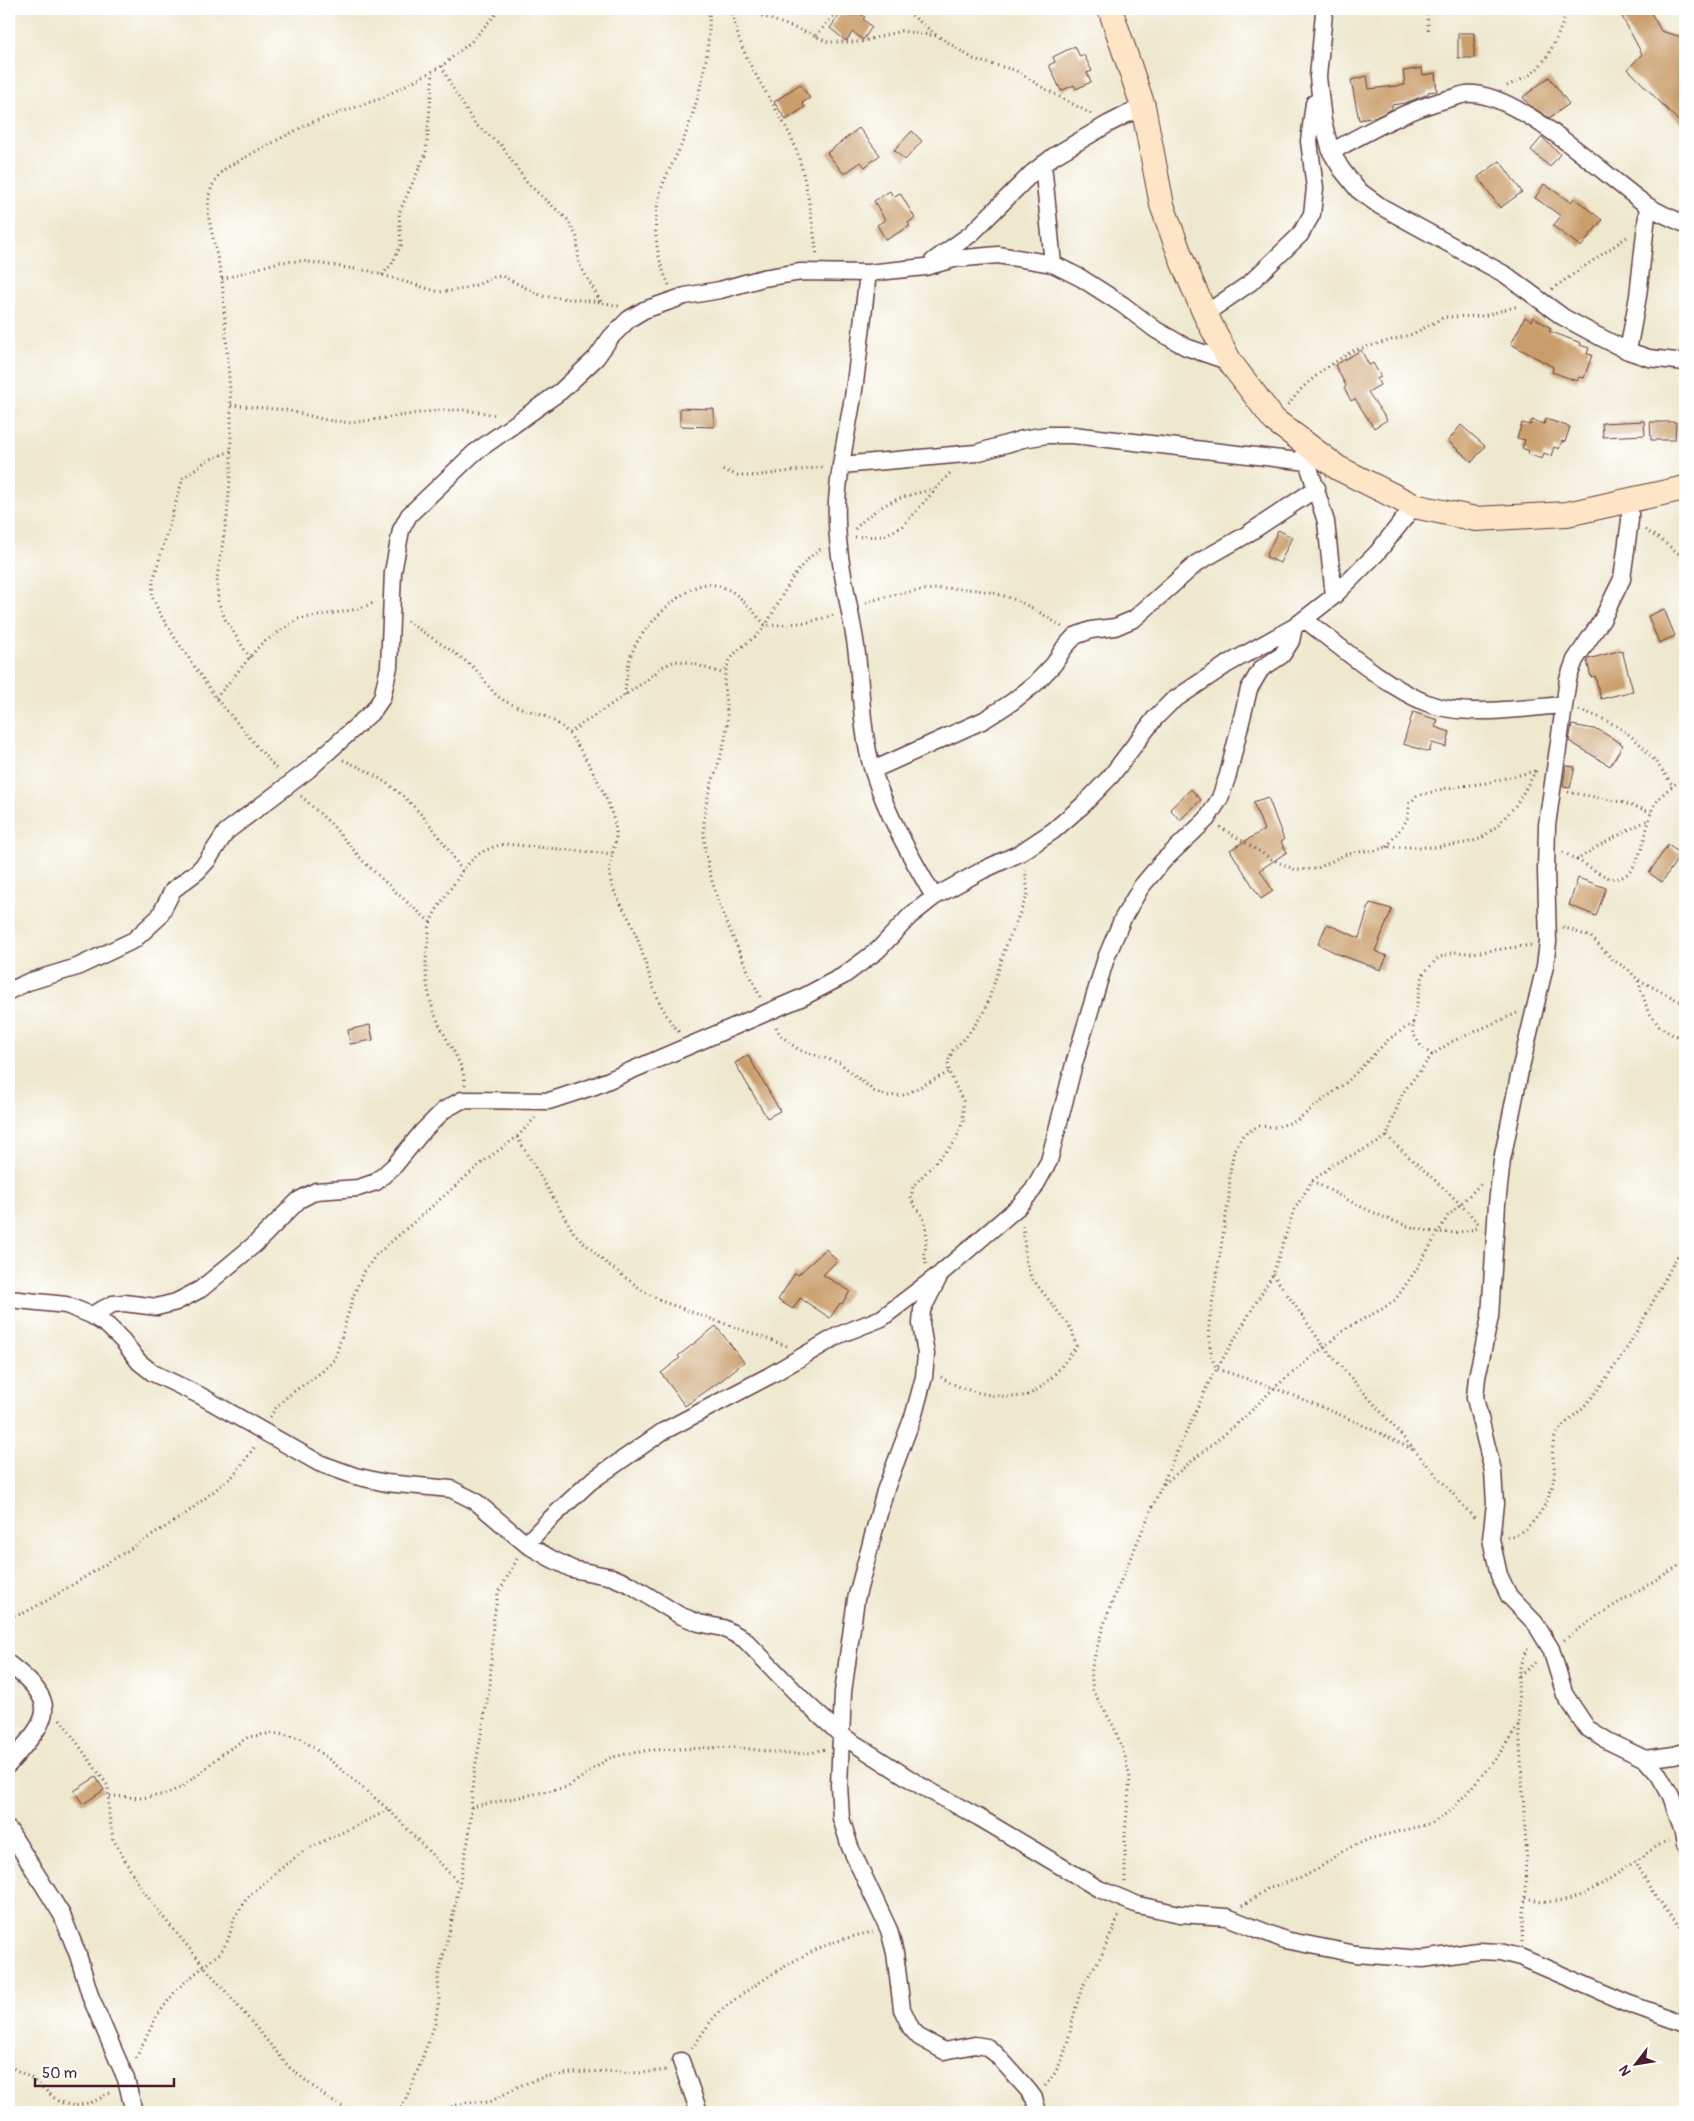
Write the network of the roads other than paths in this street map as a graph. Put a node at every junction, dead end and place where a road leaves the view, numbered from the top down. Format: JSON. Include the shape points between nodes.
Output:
{"nodes":[{"id":1,"x":1110,"y":9,"type":"edge"},
{"id":2,"x":1325,"y":10,"type":"edge"},
{"id":3,"x":1318,"y":77,"type":"junction"},
{"id":4,"x":1143,"y":106,"type":"junction"},
{"id":5,"x":1331,"y":152,"type":"junction"},
{"id":6,"x":1043,"y":164,"type":"junction"},
{"id":7,"x":1648,"y":206,"type":"junction"},
{"id":8,"x":1680,"y":218,"type":"edge"},
{"id":9,"x":1053,"y":264,"type":"junction"},
{"id":10,"x":924,"y":266,"type":"junction"},
{"id":11,"x":868,"y":273,"type":"junction"},
{"id":12,"x":1206,"y":314,"type":"junction"},
{"id":13,"x":1628,"y":351,"type":"junction"},
{"id":14,"x":1230,"y":362,"type":"junction"},
{"id":15,"x":1685,"y":362,"type":"edge"},
{"id":16,"x":1300,"y":440,"type":"junction"},
{"id":17,"x":1308,"y":462,"type":"junction"},
{"id":18,"x":841,"y":465,"type":"junction"},
{"id":19,"x":1317,"y":488,"type":"junction"},
{"id":20,"x":1685,"y":488,"type":"edge"},
{"id":21,"x":1414,"y":506,"type":"junction"},
{"id":22,"x":1630,"y":511,"type":"junction"},
{"id":23,"x":1334,"y":596,"type":"junction"},
{"id":24,"x":1299,"y":623,"type":"junction"},
{"id":25,"x":1563,"y":705,"type":"junction"},
{"id":26,"x":873,"y":770,"type":"junction"},
{"id":27,"x":934,"y":897,"type":"junction"},
{"id":28,"x":9,"y":991,"type":"edge"},
{"id":29,"x":936,"y":1277,"type":"junction"},
{"id":30,"x":9,"y":1299,"type":"edge"},
{"id":31,"x":91,"y":1315,"type":"junction"},
{"id":32,"x":526,"y":1544,"type":"junction"},
{"id":33,"x":9,"y":1664,"type":"edge"},
{"id":34,"x":840,"y":1741,"type":"junction"},
{"id":35,"x":1685,"y":1752,"type":"edge"},
{"id":36,"x":1645,"y":1759,"type":"junction"},
{"id":37,"x":9,"y":1764,"type":"edge"},
{"id":38,"x":9,"y":1830,"type":"edge"},
{"id":39,"x":1684,"y":1838,"type":"edge"},
{"id":40,"x":1685,"y":2024,"type":"edge"},
{"id":41,"x":681,"y":2061,"type":"road end"},
{"id":42,"x":1036,"y":2105,"type":"edge"},
{"id":43,"x":134,"y":2112,"type":"edge"},
{"id":44,"x":699,"y":2112,"type":"edge"}],
"edges":[{"from":1,"to":4,"type":"street"},
{"from":2,"to":3,"type":"street"},
{"from":3,"to":5,"type":"street","via":[[1323,121]]},
{"from":3,"to":12,"type":"street","via":[[1309,141],[1316,188],[1312,214],[1300,235],[1264,270]]},
{"from":4,"to":6,"type":"street"},
{"from":4,"to":12,"type":"street","via":[[1162,205]]},
{"from":5,"to":7,"type":"street","via":[[1387,121],[1431,103],[1467,94],[1483,96],[1517,108]]},
{"from":5,"to":13,"type":"street","via":[[1358,190],[1380,206],[1506,275],[1563,317]]},
{"from":6,"to":9,"type":"street"},
{"from":6,"to":10,"type":"street","via":[[971,234]]},
{"from":7,"to":8,"type":"street"},
{"from":7,"to":13,"type":"street"},
{"from":9,"to":10,"type":"street","via":[[998,255],[954,259]]},
{"from":9,"to":14,"type":"street","via":[[1081,278],[1186,347]]},
{"from":10,"to":11,"type":"street"},
{"from":11,"to":18,"type":"street"},
{"from":11,"to":28,"type":"street","via":[[801,272],[763,278],[676,299],[629,319],[596,358],[561,391],[474,453],[408,515],[397,545],[389,667],[382,698],[373,711],[328,754],[226,832],[207,861],[173,890],[159,917],[134,940],[77,967]]},
{"from":12,"to":14,"type":"street"},
{"from":13,"to":15,"type":"street","via":[[1649,358]]},
{"from":14,"to":16,"type":"street","via":[[1274,420]]},
{"from":16,"to":17,"type":"street"},
{"from":16,"to":21,"type":"street","via":[[1338,468]]},
{"from":17,"to":18,"type":"street","via":[[1073,435],[1047,435],[976,454]]},
{"from":17,"to":19,"type":"street"},
{"from":18,"to":26,"type":"street","via":[[837,501],[842,537],[841,570],[855,640]]},
{"from":19,"to":23,"type":"street","via":[[1326,522]]},
{"from":19,"to":26,"type":"street","via":[[1197,563],[1134,619],[1075,636],[1035,684],[1012,702],[975,725]]},
{"from":20,"to":22,"type":"street"},
{"from":21,"to":22,"type":"street","via":[[1476,519]]},
{"from":21,"to":23,"type":"street","via":[[1376,553]]},
{"from":22,"to":25,"type":"street","via":[[1622,579],[1602,620],[1575,660]]},
{"from":23,"to":24,"type":"street"},
{"from":24,"to":25,"type":"street","via":[[1427,704],[1489,711]]},
{"from":24,"to":27,"type":"street","via":[[1226,665],[1171,702],[1111,776],[1053,831],[1020,853]]},
{"from":24,"to":29,"type":"street","via":[[1282,655],[1261,669],[1249,689],[1220,798],[1207,819],[1141,887],[1124,918],[1106,958],[1049,1161],[1033,1190],[1018,1208]]},
{"from":25,"to":36,"type":"street","via":[[1547,825],[1548,942],[1545,966],[1502,1160],[1490,1317],[1475,1398],[1493,1471],[1495,1504],[1491,1539],[1499,1575],[1510,1596],[1535,1623],[1551,1649],[1566,1695],[1587,1728]]},
{"from":26,"to":27,"type":"street","via":[[894,821]]},
{"from":27,"to":31,"type":"street","via":[[910,916],[878,950],[843,976],[803,997],[595,1086],[549,1101],[462,1100],[444,1110],[376,1182],[358,1188],[316,1191],[299,1200],[248,1250],[201,1289],[176,1302],[158,1306],[113,1304]]},
{"from":29,"to":32,"type":"street","via":[[882,1318],[839,1335],[662,1432],[618,1461],[567,1502]]},
{"from":29,"to":34,"type":"street","via":[[922,1310],[926,1366],[856,1599],[843,1692]]},
{"from":30,"to":31,"type":"street","via":[[66,1305]]},
{"from":31,"to":32,"type":"street","via":[[108,1326],[139,1362],[154,1373],[319,1463],[386,1483],[450,1489],[475,1501]]},
{"from":32,"to":34,"type":"street","via":[[572,1569],[612,1577],[679,1615],[723,1628],[744,1639]]},
{"from":33,"to":37,"type":"street","via":[[29,1680],[42,1698],[45,1713],[40,1726]]},
{"from":34,"to":40,"type":"street","via":[[980,1818],[1099,1889],[1138,1905],[1180,1914],[1227,1917],[1285,1940],[1356,1954],[1423,1959],[1478,1951],[1500,1952],[1520,1957]]},
{"from":34,"to":42,"type":"street","via":[[841,1818],[850,1847],[889,1930],[902,2009],[911,2028],[930,2045],[944,2051],[987,2047],[1012,2072]]},
{"from":35,"to":36,"type":"street"},
{"from":36,"to":39,"type":"street","via":[[1671,1796]]},
{"from":38,"to":43,"type":"street","via":[[62,1915],[91,1998],[126,2079]]},
{"from":41,"to":44,"type":"street"}]}
